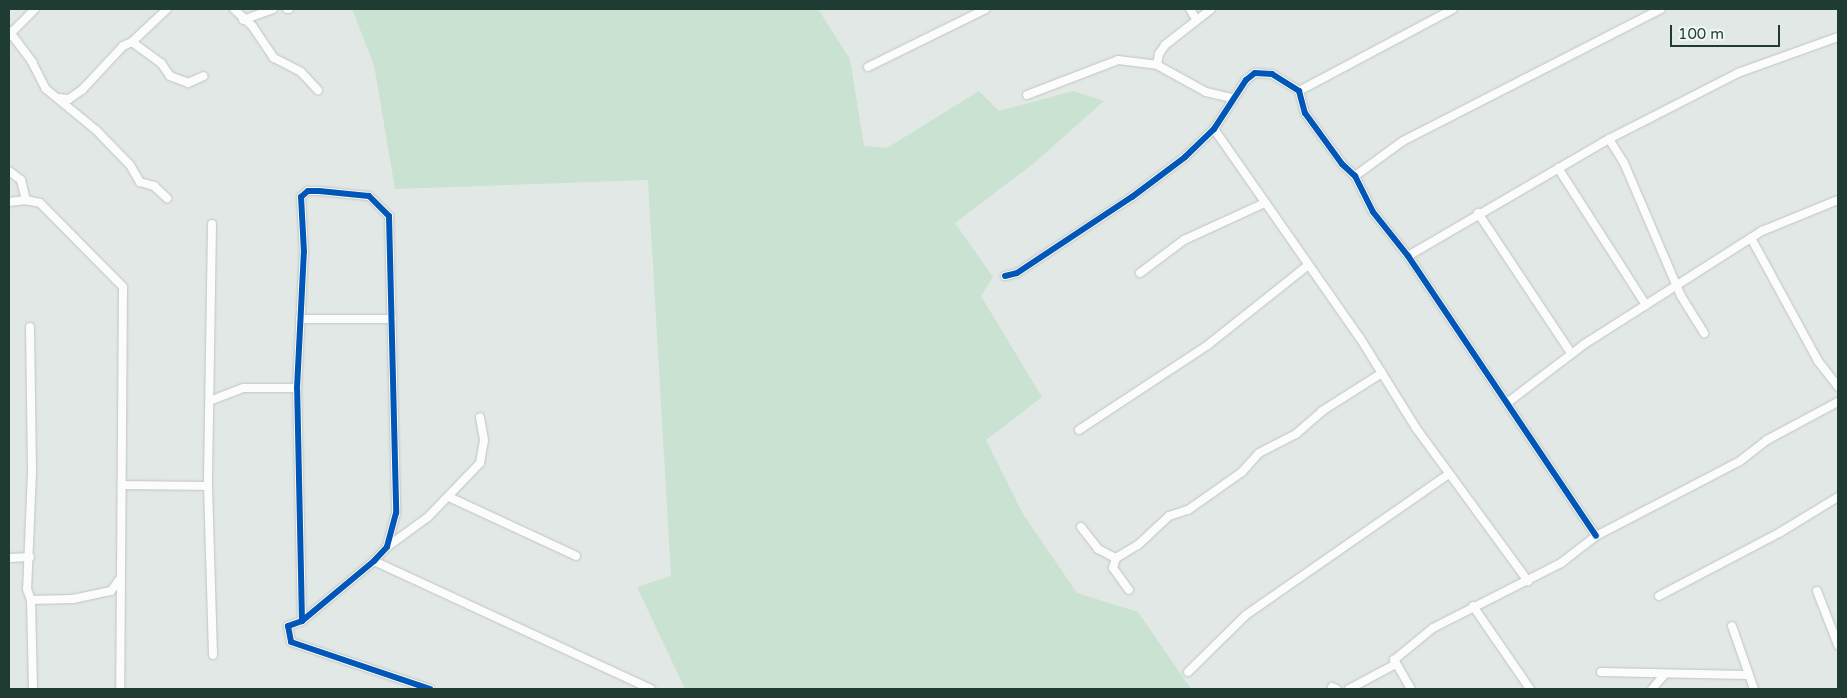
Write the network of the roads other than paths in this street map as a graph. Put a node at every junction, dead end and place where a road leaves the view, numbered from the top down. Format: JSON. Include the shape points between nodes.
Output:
{"nodes":[{"id":1,"x":35,"y":9,"type":"edge"},
{"id":2,"x":166,"y":9,"type":"edge"},
{"id":3,"x":234,"y":9,"type":"edge"},
{"id":4,"x":272,"y":9,"type":"edge"},
{"id":5,"x":986,"y":9,"type":"edge"},
{"id":6,"x":1190,"y":9,"type":"edge"},
{"id":7,"x":1211,"y":9,"type":"edge"},
{"id":8,"x":1453,"y":9,"type":"edge"},
{"id":9,"x":1661,"y":9,"type":"edge"},
{"id":10,"x":1196,"y":19,"type":"junction"},
{"id":11,"x":243,"y":20,"type":"junction"},
{"id":12,"x":10,"y":32,"type":"edge"},
{"id":13,"x":1838,"y":37,"type":"edge"},
{"id":14,"x":132,"y":42,"type":"junction"},
{"id":15,"x":1158,"y":65,"type":"junction"},
{"id":16,"x":868,"y":67,"type":"dead end"},
{"id":17,"x":204,"y":76,"type":"dead end"},
{"id":18,"x":318,"y":90,"type":"dead end"},
{"id":19,"x":1299,"y":91,"type":"junction"},
{"id":20,"x":1027,"y":95,"type":"dead end"},
{"id":21,"x":57,"y":98,"type":"junction"},
{"id":22,"x":1232,"y":98,"type":"junction"},
{"id":23,"x":1214,"y":129,"type":"junction"},
{"id":24,"x":1609,"y":139,"type":"junction"},
{"id":25,"x":1558,"y":168,"type":"junction"},
{"id":26,"x":9,"y":171,"type":"edge"},
{"id":27,"x":1355,"y":176,"type":"junction"},
{"id":28,"x":167,"y":198,"type":"dead end"},
{"id":29,"x":26,"y":200,"type":"junction"},
{"id":30,"x":1838,"y":200,"type":"edge"},
{"id":31,"x":9,"y":202,"type":"edge"},
{"id":32,"x":1265,"y":203,"type":"junction"},
{"id":33,"x":1478,"y":213,"type":"junction"},
{"id":34,"x":212,"y":224,"type":"dead end"},
{"id":35,"x":1751,"y":238,"type":"junction"},
{"id":36,"x":1408,"y":256,"type":"junction"},
{"id":37,"x":1307,"y":266,"type":"junction"},
{"id":38,"x":1140,"y":273,"type":"dead end"},
{"id":39,"x":1005,"y":276,"type":"dead end"},
{"id":40,"x":1678,"y":283,"type":"junction"},
{"id":41,"x":1646,"y":305,"type":"junction"},
{"id":42,"x":300,"y":319,"type":"junction"},
{"id":43,"x":392,"y":319,"type":"junction"},
{"id":44,"x":30,"y":327,"type":"dead end"},
{"id":45,"x":1704,"y":334,"type":"dead end"},
{"id":46,"x":1571,"y":353,"type":"junction"},
{"id":47,"x":1382,"y":373,"type":"junction"},
{"id":48,"x":1838,"y":387,"type":"edge"},
{"id":49,"x":297,"y":388,"type":"junction"},
{"id":50,"x":212,"y":400,"type":"junction"},
{"id":51,"x":1838,"y":402,"type":"edge"},
{"id":52,"x":1507,"y":403,"type":"junction"},
{"id":53,"x":480,"y":417,"type":"dead end"},
{"id":54,"x":1079,"y":430,"type":"dead end"},
{"id":55,"x":1449,"y":474,"type":"junction"},
{"id":56,"x":122,"y":485,"type":"junction"},
{"id":57,"x":208,"y":486,"type":"junction"},
{"id":58,"x":449,"y":497,"type":"junction"},
{"id":59,"x":1838,"y":497,"type":"edge"},
{"id":60,"x":1081,"y":527,"type":"dead end"},
{"id":61,"x":1596,"y":536,"type":"junction"},
{"id":62,"x":387,"y":547,"type":"junction"},
{"id":63,"x":576,"y":556,"type":"dead end"},
{"id":64,"x":30,"y":557,"type":"junction"},
{"id":65,"x":9,"y":558,"type":"edge"},
{"id":66,"x":1116,"y":558,"type":"junction"},
{"id":67,"x":374,"y":561,"type":"junction"},
{"id":68,"x":119,"y":580,"type":"junction"},
{"id":69,"x":1528,"y":581,"type":"junction"},
{"id":70,"x":1129,"y":590,"type":"dead end"},
{"id":71,"x":111,"y":591,"type":"junction"},
{"id":72,"x":1817,"y":591,"type":"dead end"},
{"id":73,"x":1659,"y":596,"type":"dead end"},
{"id":74,"x":120,"y":599,"type":"junction"},
{"id":75,"x":31,"y":600,"type":"junction"},
{"id":76,"x":1473,"y":606,"type":"junction"},
{"id":77,"x":302,"y":621,"type":"junction"},
{"id":78,"x":1732,"y":626,"type":"dead end"},
{"id":79,"x":1838,"y":645,"type":"edge"},
{"id":80,"x":213,"y":655,"type":"dead end"},
{"id":81,"x":1394,"y":665,"type":"junction"},
{"id":82,"x":1188,"y":672,"type":"dead end"},
{"id":83,"x":1601,"y":672,"type":"dead end"},
{"id":84,"x":1664,"y":675,"type":"junction"},
{"id":85,"x":1747,"y":675,"type":"junction"},
{"id":86,"x":33,"y":689,"type":"edge"},
{"id":87,"x":120,"y":689,"type":"edge"},
{"id":88,"x":430,"y":689,"type":"edge"},
{"id":89,"x":651,"y":689,"type":"edge"},
{"id":90,"x":1349,"y":689,"type":"edge"},
{"id":91,"x":1411,"y":689,"type":"edge"},
{"id":92,"x":1530,"y":689,"type":"edge"},
{"id":93,"x":1652,"y":689,"type":"edge"},
{"id":94,"x":1754,"y":689,"type":"edge"}],
"edges":[{"from":1,"to":12,"type":"street"},
{"from":2,"to":14,"type":"street"},
{"from":3,"to":11,"type":"street"},
{"from":4,"to":11,"type":"street"},
{"from":5,"to":16,"type":"street"},
{"from":6,"to":10,"type":"street"},
{"from":7,"to":10,"type":"street"},
{"from":8,"to":19,"type":"street"},
{"from":9,"to":27,"type":"street","via":[[1403,141]]},
{"from":10,"to":15,"type":"street","via":[[1158,54]]},
{"from":11,"to":18,"type":"street","via":[[279,64],[301,72]]},
{"from":12,"to":21,"type":"street","via":[[46,90]]},
{"from":13,"to":24,"type":"street","via":[[1738,73]]},
{"from":14,"to":17,"type":"street","via":[[160,63],[170,76],[188,83]]},
{"from":14,"to":21,"type":"street","via":[[123,46],[82,90],[69,99]]},
{"from":15,"to":20,"type":"street","via":[[1118,60]]},
{"from":15,"to":22,"type":"street","via":[[1206,92]]},
{"from":19,"to":22,"type":"street","via":[[1264,72],[1255,73]]},
{"from":19,"to":27,"type":"street","via":[[1305,112],[1342,164]]},
{"from":21,"to":28,"type":"street","via":[[127,161],[140,182],[154,186]]},
{"from":22,"to":23,"type":"street"},
{"from":23,"to":32,"type":"street"},
{"from":23,"to":39,"type":"street","via":[[1186,157],[1132,197],[1017,272]]},
{"from":24,"to":25,"type":"street"},
{"from":24,"to":40,"type":"street","via":[[1624,163]]},
{"from":25,"to":33,"type":"street"},
{"from":25,"to":41,"type":"street"},
{"from":26,"to":29,"type":"street","via":[[21,180]]},
{"from":27,"to":36,"type":"street","via":[[1373,212]]},
{"from":29,"to":31,"type":"street"},
{"from":29,"to":56,"type":"street","via":[[40,203],[124,287]]},
{"from":30,"to":35,"type":"street","via":[[1774,224]]},
{"from":32,"to":37,"type":"street"},
{"from":32,"to":38,"type":"street","via":[[1184,240]]},
{"from":33,"to":36,"type":"street"},
{"from":33,"to":46,"type":"street"},
{"from":34,"to":50,"type":"street"},
{"from":35,"to":40,"type":"street"},
{"from":35,"to":48,"type":"street","via":[[1818,361]]},
{"from":36,"to":52,"type":"street"},
{"from":37,"to":47,"type":"street"},
{"from":37,"to":54,"type":"street","via":[[1208,345]]},
{"from":40,"to":41,"type":"street"},
{"from":40,"to":45,"type":"street","via":[[1681,296]]},
{"from":41,"to":46,"type":"street"},
{"from":42,"to":43,"type":"street"},
{"from":42,"to":43,"type":"street","via":[[304,252],[301,197],[308,191],[319,191],[369,196],[389,216]]},
{"from":42,"to":49,"type":"street"},
{"from":43,"to":62,"type":"street","via":[[396,514]]},
{"from":44,"to":64,"type":"street"},
{"from":46,"to":52,"type":"street"},
{"from":47,"to":55,"type":"street"},
{"from":47,"to":66,"type":"street","via":[[1322,411],[1296,434],[1259,454],[1242,472],[1188,510],[1169,516],[1138,545]]},
{"from":49,"to":50,"type":"street","via":[[244,388]]},
{"from":49,"to":77,"type":"street"},
{"from":50,"to":57,"type":"street"},
{"from":51,"to":61,"type":"street","via":[[1767,440],[1740,461]]},
{"from":52,"to":61,"type":"street"},
{"from":53,"to":58,"type":"street","via":[[483,458]]},
{"from":55,"to":69,"type":"street"},
{"from":55,"to":82,"type":"street","via":[[1246,615]]},
{"from":56,"to":57,"type":"street"},
{"from":56,"to":68,"type":"street"},
{"from":57,"to":80,"type":"street"},
{"from":58,"to":62,"type":"street","via":[[399,541]]},
{"from":58,"to":63,"type":"street"},
{"from":59,"to":73,"type":"street","via":[[1779,533]]},
{"from":60,"to":66,"type":"street","via":[[1098,549]]},
{"from":61,"to":69,"type":"street","via":[[1561,564]]},
{"from":62,"to":67,"type":"street"},
{"from":64,"to":65,"type":"street"},
{"from":64,"to":75,"type":"street","via":[[27,589]]},
{"from":66,"to":70,"type":"street","via":[[1113,568]]},
{"from":67,"to":77,"type":"street"},
{"from":67,"to":89,"type":"street"},
{"from":68,"to":71,"type":"street"},
{"from":68,"to":74,"type":"street"},
{"from":69,"to":76,"type":"street"},
{"from":71,"to":74,"type":"street"},
{"from":71,"to":75,"type":"street","via":[[73,599]]},
{"from":72,"to":79,"type":"street"},
{"from":74,"to":87,"type":"street"},
{"from":75,"to":86,"type":"street"},
{"from":76,"to":81,"type":"street","via":[[1433,628],[1396,657]]},
{"from":76,"to":92,"type":"street"},
{"from":77,"to":88,"type":"street","via":[[288,626],[291,642]]},
{"from":78,"to":85,"type":"street"},
{"from":81,"to":90,"type":"street"},
{"from":81,"to":91,"type":"street"},
{"from":83,"to":84,"type":"street"},
{"from":84,"to":85,"type":"street"},
{"from":84,"to":93,"type":"street"},
{"from":85,"to":94,"type":"street"}]}
